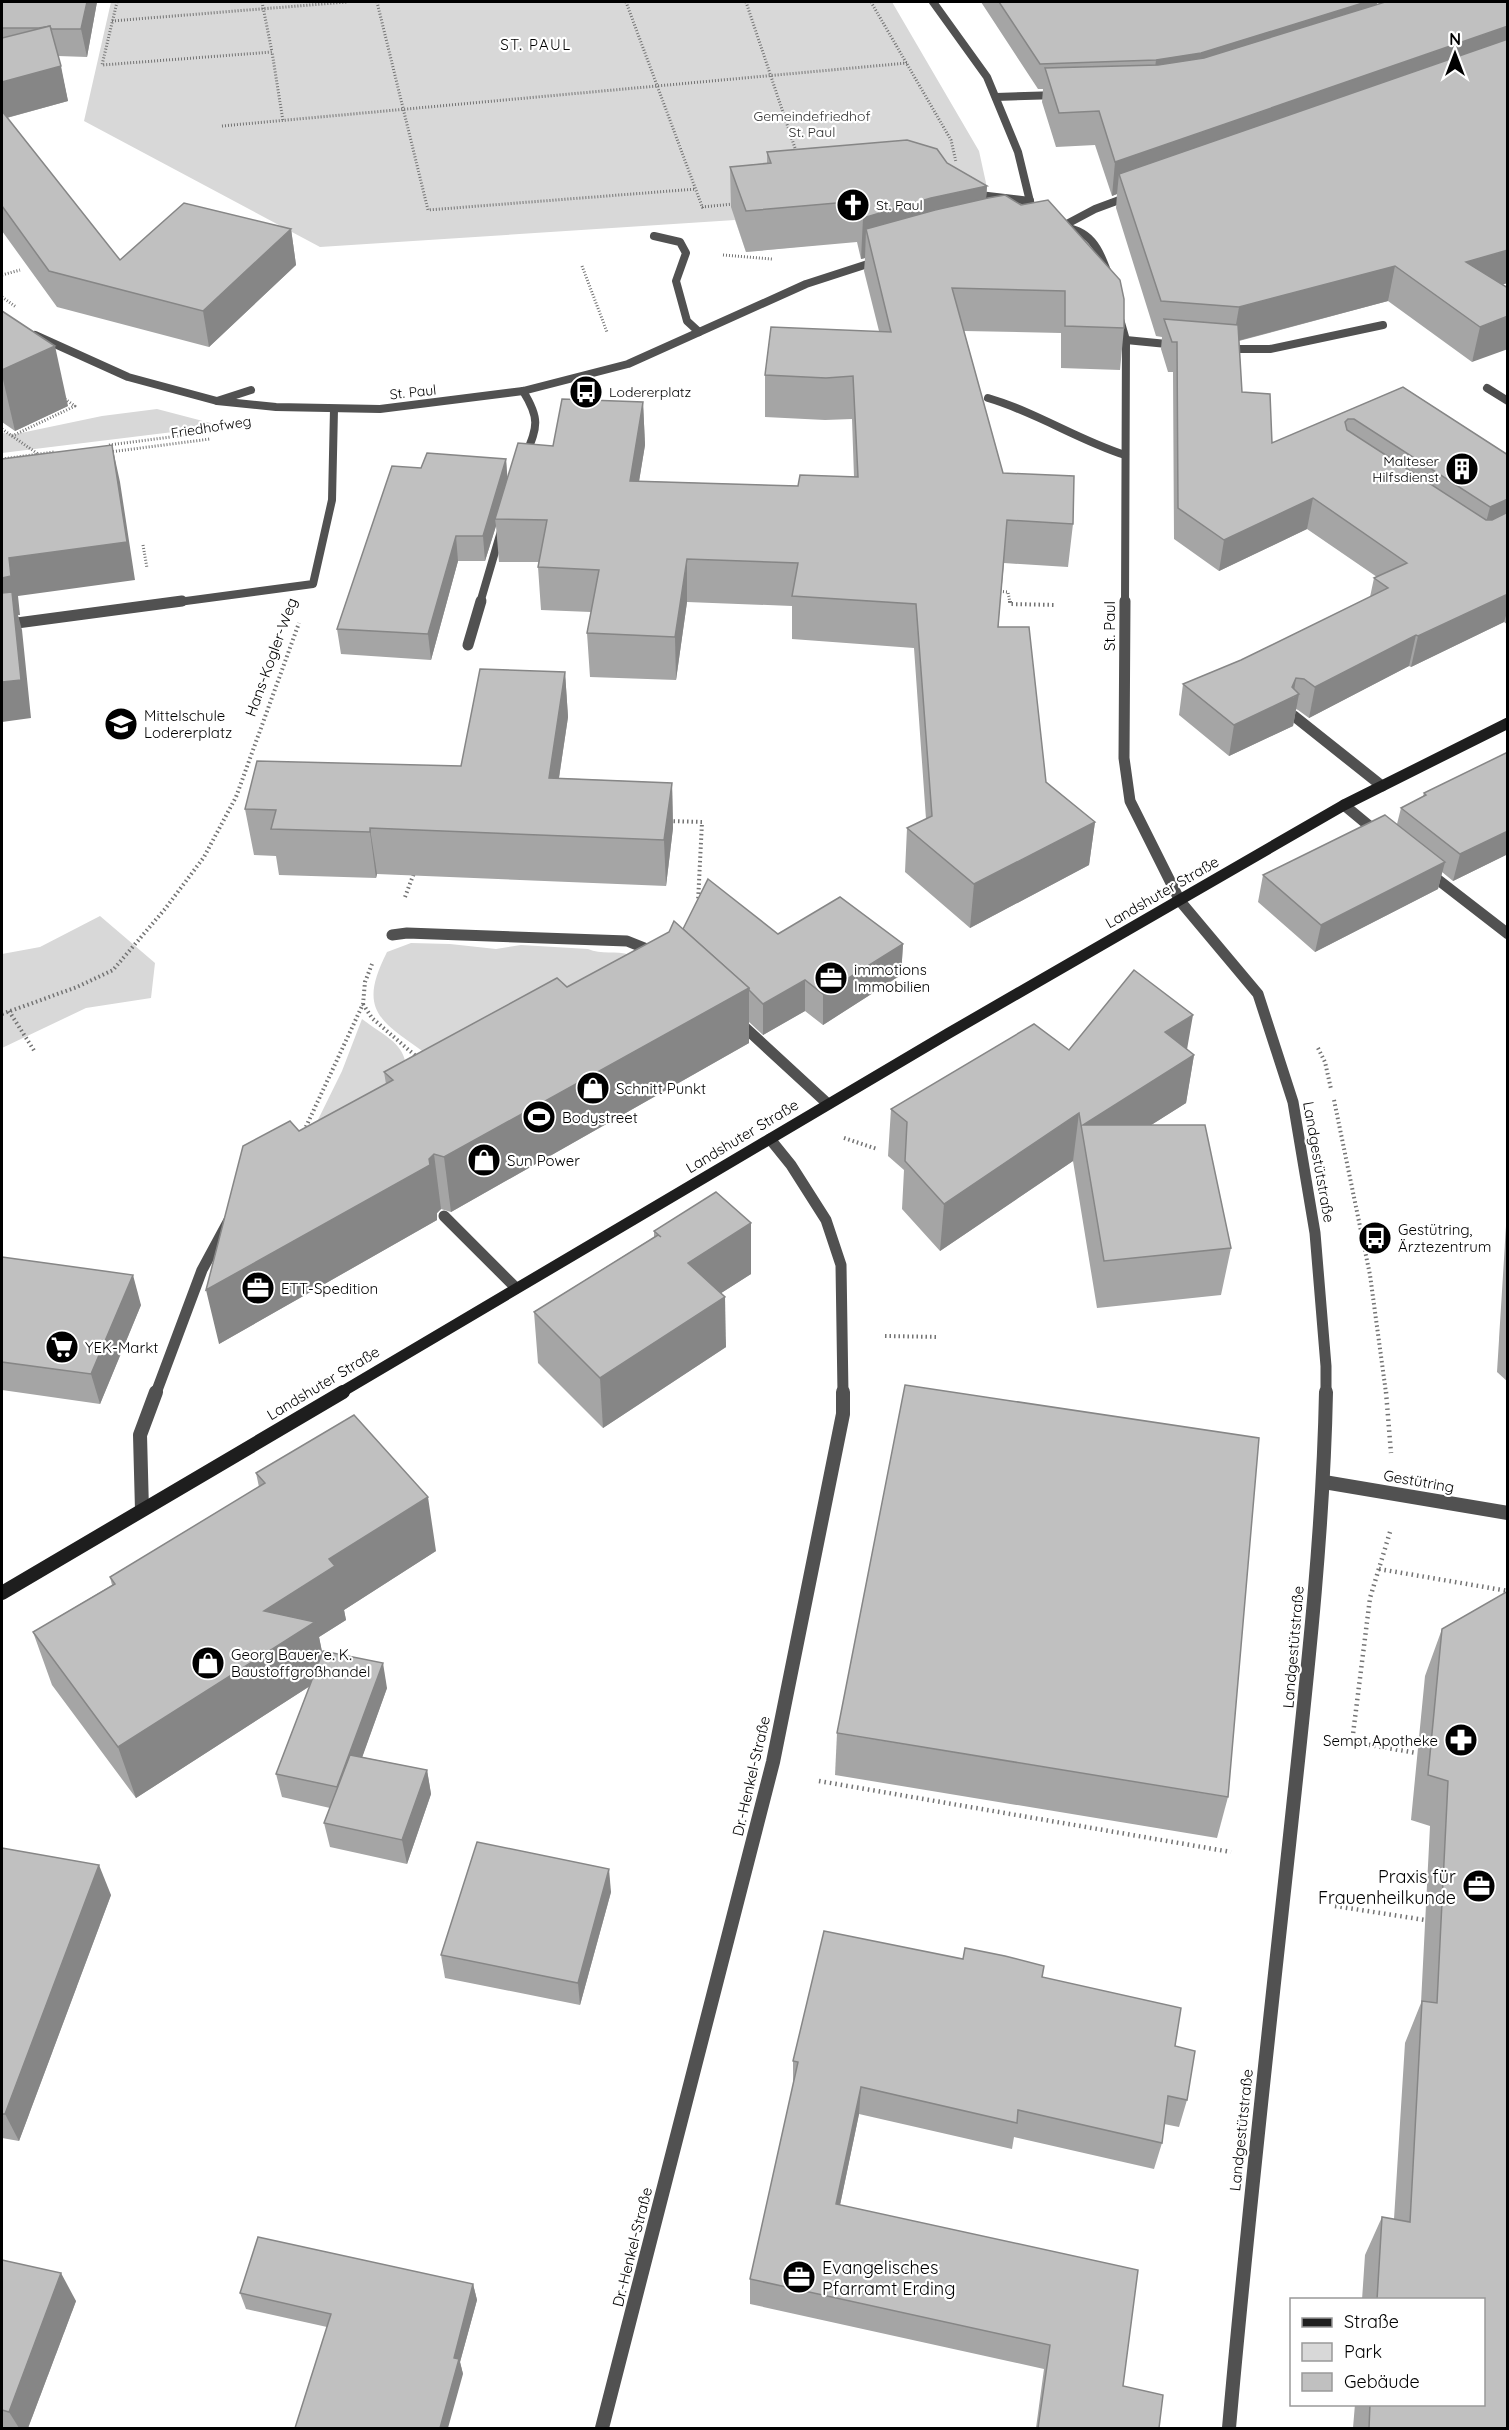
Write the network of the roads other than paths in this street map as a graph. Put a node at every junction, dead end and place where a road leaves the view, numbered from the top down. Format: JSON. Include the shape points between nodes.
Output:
{"nodes":[{"id":1,"x":933,"y":2,"type":"edge"},
{"id":2,"x":1063,"y":95,"type":"edge"},
{"id":3,"x":996,"y":97,"type":"junction"},
{"id":4,"x":963,"y":192,"type":"edge"},
{"id":5,"x":1139,"y":193,"type":"edge"},
{"id":6,"x":1029,"y":201,"type":"junction"},
{"id":7,"x":1036,"y":225,"type":"junction"},
{"id":8,"x":1026,"y":226,"type":"edge"},
{"id":9,"x":1063,"y":226,"type":"junction"},
{"id":10,"x":654,"y":236,"type":"dead end"},
{"id":11,"x":891,"y":257,"type":"edge"},
{"id":12,"x":1113,"y":290,"type":"edge"},
{"id":13,"x":1118,"y":310,"type":"edge"},
{"id":14,"x":1383,"y":324,"type":"dead end"},
{"id":15,"x":28,"y":332,"type":"edge"},
{"id":16,"x":699,"y":333,"type":"junction"},
{"id":17,"x":1126,"y":340,"type":"junction"},
{"id":18,"x":1191,"y":347,"type":"edge"},
{"id":19,"x":1214,"y":348,"type":"edge"},
{"id":20,"x":1487,"y":388,"type":"dead end"},
{"id":21,"x":251,"y":390,"type":"dead end"},
{"id":22,"x":523,"y":391,"type":"junction"},
{"id":23,"x":988,"y":398,"type":"dead end"},
{"id":24,"x":217,"y":401,"type":"junction"},
{"id":25,"x":1508,"y":401,"type":"edge"},
{"id":26,"x":334,"y":409,"type":"junction"},
{"id":27,"x":1125,"y":455,"type":"junction"},
{"id":28,"x":520,"y":469,"type":"edge"},
{"id":29,"x":503,"y":522,"type":"edge"},
{"id":30,"x":2,"y":625,"type":"edge"},
{"id":31,"x":468,"y":645,"type":"dead end"},
{"id":32,"x":1294,"y":716,"type":"edge"},
{"id":33,"x":1508,"y":723,"type":"edge"},
{"id":34,"x":1382,"y":786,"type":"junction"},
{"id":35,"x":1344,"y":805,"type":"junction"},
{"id":36,"x":1386,"y":839,"type":"edge"},
{"id":37,"x":1414,"y":861,"type":"edge"},
{"id":38,"x":1180,"y":901,"type":"junction"},
{"id":39,"x":1508,"y":934,"type":"edge"},
{"id":40,"x":392,"y":935,"type":"road end"},
{"id":41,"x":661,"y":960,"type":"edge"},
{"id":42,"x":729,"y":1013,"type":"edge"},
{"id":43,"x":828,"y":1104,"type":"junction"},
{"id":44,"x":770,"y":1139,"type":"junction"},
{"id":45,"x":237,"y":1208,"type":"edge"},
{"id":46,"x":444,"y":1216,"type":"dead end"},
{"id":47,"x":516,"y":1288,"type":"junction"},
{"id":48,"x":1324,"y":1482,"type":"junction"},
{"id":49,"x":142,"y":1509,"type":"junction"},
{"id":50,"x":1508,"y":1514,"type":"edge"},
{"id":51,"x":2,"y":1593,"type":"edge"},
{"id":52,"x":603,"y":2428,"type":"edge"},
{"id":53,"x":1229,"y":2428,"type":"edge"}],
"edges":[{"from":1,"to":3,"type":"street","via":[[987,77]]},
{"from":2,"to":3,"type":"street"},
{"from":3,"to":6,"type":"street","via":[[1018,152]]},
{"from":4,"to":6,"type":"street"},
{"from":5,"to":9,"type":"street"},
{"from":6,"to":7,"type":"street"},
{"from":7,"to":8,"type":"street"},
{"from":7,"to":9,"type":"street"},
{"from":9,"to":12,"type":"street","via":[[1086,232],[1098,247]]},
{"from":10,"to":16,"type":"street","via":[[680,242],[686,253],[676,281],[687,321]]},
{"from":11,"to":16,"type":"street","name":"St. Paul","via":[[806,284]]},
{"from":13,"to":17,"type":"street","name":"St. Paul"},
{"from":14,"to":19,"type":"street","via":[[1270,349]]},
{"from":15,"to":24,"type":"street","name":"St. Paul","via":[[128,377]]},
{"from":16,"to":22,"type":"street","name":"St. Paul","via":[[628,364]]},
{"from":17,"to":18,"type":"street"},
{"from":17,"to":27,"type":"street","name":"St. Paul"},
{"from":20,"to":25,"type":"street"},
{"from":21,"to":24,"type":"street"},
{"from":22,"to":26,"type":"street","name":"St. Paul","via":[[380,408]]},
{"from":22,"to":28,"type":"street","via":[[538,421]]},
{"from":23,"to":27,"type":"street","via":[[1011,403],[1101,449]]},
{"from":24,"to":26,"type":"street","name":"St. Paul"},
{"from":26,"to":30,"type":"street","name":"Hans-Kogler-Weg","via":[[332,500],[313,584]]},
{"from":27,"to":38,"type":"street","name":"St. Paul","via":[[1126,784],[1130,801]]},
{"from":29,"to":31,"type":"street"},
{"from":32,"to":34,"type":"street"},
{"from":33,"to":34,"type":"street","name":"Landshuter Straße"},
{"from":34,"to":35,"type":"street","name":"Landshuter Straße"},
{"from":35,"to":36,"type":"street"},
{"from":35,"to":38,"type":"street","name":"Landshuter Straße"},
{"from":37,"to":39,"type":"street"},
{"from":38,"to":43,"type":"street","name":"Landshuter Straße"},
{"from":38,"to":48,"type":"street","name":"Landgestütstraße","via":[[1258,994],[1293,1102],[1319,1276],[1326,1366]]},
{"from":40,"to":41,"type":"street","via":[[627,940]]},
{"from":42,"to":43,"type":"street"},
{"from":43,"to":44,"type":"street","name":"Landshuter Straße"},
{"from":44,"to":47,"type":"street","name":"Landshuter Straße"},
{"from":44,"to":52,"type":"street","name":"Dr.-Henkel-Straße","via":[[826,1220],[842,1265],[843,1414],[773,1762]]},
{"from":45,"to":49,"type":"street","via":[[202,1270],[140,1435]]},
{"from":46,"to":47,"type":"street"},
{"from":47,"to":49,"type":"street","name":"Landshuter Straße"},
{"from":48,"to":50,"type":"street","name":"Gestütring"},
{"from":48,"to":53,"type":"street","name":"Landgestütstraße"},
{"from":49,"to":51,"type":"street","name":"Landshuter Straße"}]}
